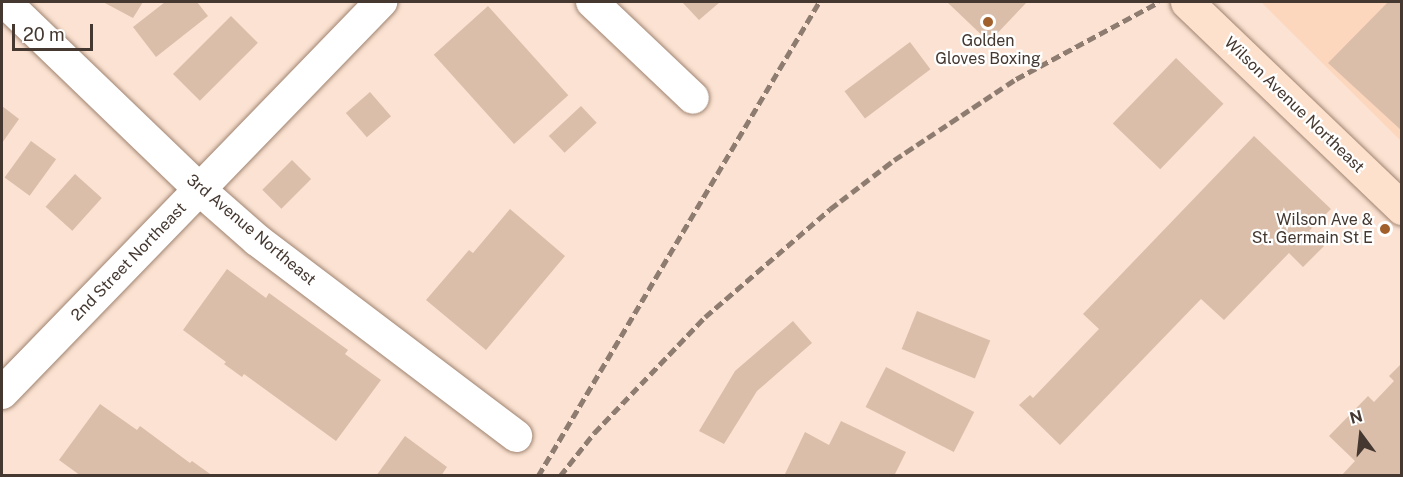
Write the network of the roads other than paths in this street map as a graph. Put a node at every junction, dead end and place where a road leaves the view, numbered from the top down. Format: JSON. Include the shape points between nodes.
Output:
{"nodes":[{"id":1,"x":5,"y":2,"type":"edge"},
{"id":2,"x":381,"y":2,"type":"edge"},
{"id":3,"x":592,"y":2,"type":"edge"},
{"id":4,"x":1187,"y":2,"type":"edge"},
{"id":5,"x":693,"y":98,"type":"dead end"},
{"id":6,"x":199,"y":189,"type":"junction"},
{"id":7,"x":1401,"y":208,"type":"edge"},
{"id":8,"x":2,"y":393,"type":"edge"},
{"id":9,"x":516,"y":436,"type":"dead end"}],
"edges":[{"from":1,"to":6,"type":"street","name":"3rd Avenue Northeast"},
{"from":2,"to":6,"type":"street","name":"2nd Street Northeast"},
{"from":3,"to":5,"type":"street"},
{"from":4,"to":7,"type":"street","name":"Wilson Avenue Northeast"},
{"from":6,"to":8,"type":"street","name":"2nd Street Northeast"},
{"from":6,"to":9,"type":"street","name":"3rd Avenue Northeast","via":[[257,240]]}]}
